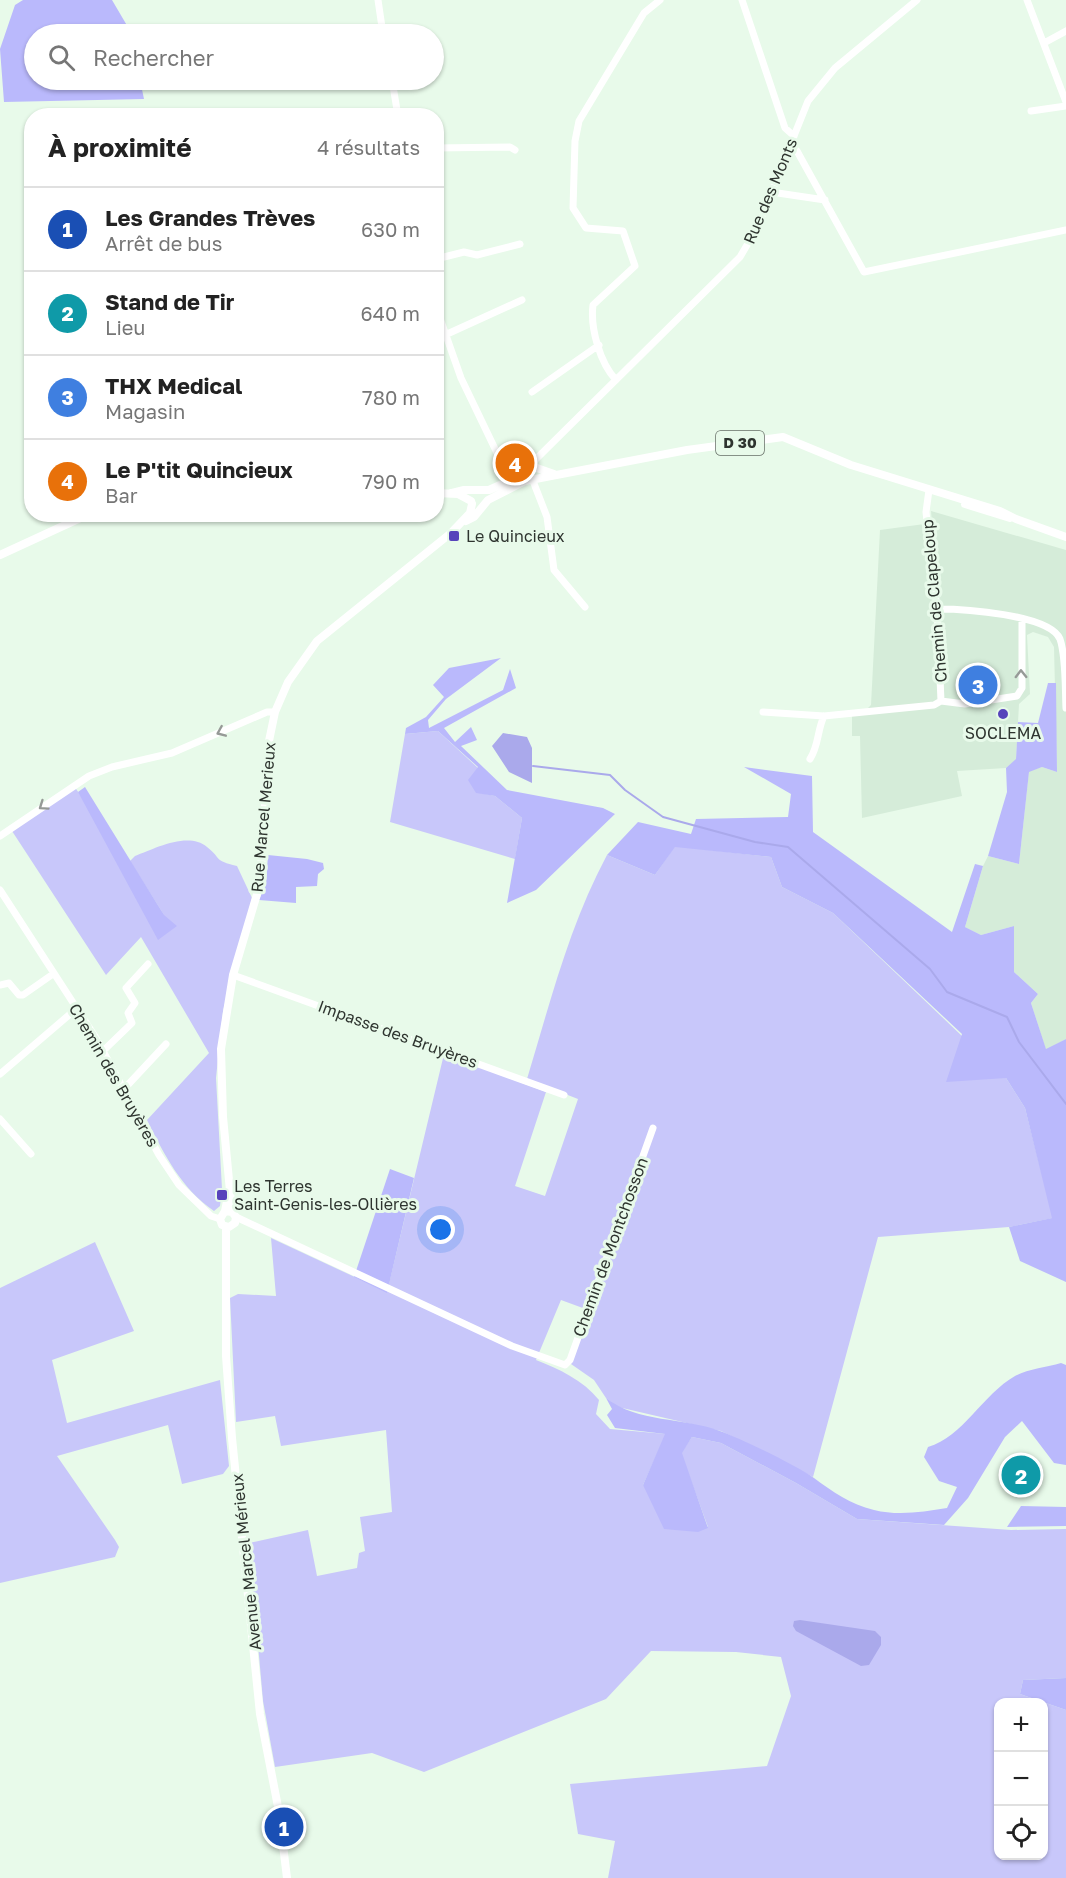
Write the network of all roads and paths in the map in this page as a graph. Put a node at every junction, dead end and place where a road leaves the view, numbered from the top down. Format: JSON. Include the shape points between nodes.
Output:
{"nodes":[{"id":1,"x":378,"y":0,"type":"edge"},
{"id":2,"x":660,"y":0,"type":"edge"},
{"id":3,"x":742,"y":0,"type":"edge"},
{"id":4,"x":916,"y":0,"type":"edge"},
{"id":5,"x":1027,"y":0,"type":"edge"},
{"id":6,"x":382,"y":24,"type":"edge"},
{"id":7,"x":1066,"y":31,"type":"edge"},
{"id":8,"x":1044,"y":43,"type":"junction"},
{"id":9,"x":394,"y":90,"type":"edge"},
{"id":10,"x":1066,"y":104,"type":"edge"},
{"id":11,"x":397,"y":108,"type":"edge"},
{"id":12,"x":1031,"y":111,"type":"dead end"},
{"id":13,"x":794,"y":135,"type":"junction"},
{"id":14,"x":790,"y":144,"type":"junction"},
{"id":15,"x":444,"y":148,"type":"edge"},
{"id":16,"x":515,"y":150,"type":"dead end"},
{"id":17,"x":771,"y":192,"type":"junction"},
{"id":18,"x":825,"y":200,"type":"junction"},
{"id":19,"x":1066,"y":230,"type":"edge"},
{"id":20,"x":520,"y":244,"type":"dead end"},
{"id":21,"x":444,"y":257,"type":"edge"},
{"id":22,"x":522,"y":300,"type":"dead end"},
{"id":23,"x":444,"y":332,"type":"edge"},
{"id":24,"x":445,"y":335,"type":"junction"},
{"id":25,"x":599,"y":345,"type":"junction"},
{"id":26,"x":616,"y":380,"type":"junction"},
{"id":27,"x":531,"y":392,"type":"dead end"},
{"id":28,"x":532,"y":474,"type":"junction"},
{"id":29,"x":510,"y":480,"type":"junction"},
{"id":30,"x":929,"y":490,"type":"junction"},
{"id":31,"x":479,"y":491,"type":"junction"},
{"id":32,"x":444,"y":493,"type":"edge"},
{"id":33,"x":452,"y":493,"type":"junction"},
{"id":34,"x":488,"y":500,"type":"junction"},
{"id":35,"x":474,"y":504,"type":"junction"},
{"id":36,"x":72,"y":522,"type":"edge"},
{"id":37,"x":1066,"y":537,"type":"edge"},
{"id":38,"x":0,"y":555,"type":"edge"},
{"id":39,"x":585,"y":607,"type":"dead end"},
{"id":40,"x":937,"y":609,"type":"junction"},
{"id":41,"x":1022,"y":619,"type":"junction"},
{"id":42,"x":941,"y":701,"type":"junction"},
{"id":43,"x":1066,"y":708,"type":"edge"},
{"id":44,"x":275,"y":712,"type":"junction"},
{"id":45,"x":763,"y":712,"type":"dead end"},
{"id":46,"x":824,"y":716,"type":"junction"},
{"id":47,"x":810,"y":759,"type":"dead end"},
{"id":48,"x":0,"y":836,"type":"edge"},
{"id":49,"x":0,"y":890,"type":"edge"},
{"id":50,"x":148,"y":964,"type":"dead end"},
{"id":51,"x":53,"y":974,"type":"junction"},
{"id":52,"x":233,"y":975,"type":"junction"},
{"id":53,"x":0,"y":985,"type":"edge"},
{"id":54,"x":76,"y":1009,"type":"junction"},
{"id":55,"x":166,"y":1044,"type":"dead end"},
{"id":56,"x":104,"y":1052,"type":"junction"},
{"id":57,"x":0,"y":1074,"type":"edge"},
{"id":58,"x":124,"y":1089,"type":"junction"},
{"id":59,"x":564,"y":1095,"type":"dead end"},
{"id":60,"x":0,"y":1119,"type":"edge"},
{"id":61,"x":653,"y":1128,"type":"dead end"},
{"id":62,"x":30,"y":1154,"type":"dead end"},
{"id":63,"x":228,"y":1218,"type":"junction"},
{"id":64,"x":565,"y":1365,"type":"joint"},
{"id":65,"x":287,"y":1878,"type":"edge"}],
"edges":[{"from":1,"to":6,"type":"street"},
{"from":2,"to":25,"type":"street","via":[[644,13],[579,120],[575,141],[573,208],[586,228],[623,231],[634,266],[593,305]]},
{"from":3,"to":13,"type":"street","via":[[785,128]]},
{"from":4,"to":13,"type":"street","name":"Rue des Monts","via":[[835,68],[808,101]]},
{"from":5,"to":8,"type":"street"},
{"from":7,"to":8,"type":"street"},
{"from":8,"to":10,"type":"street"},
{"from":9,"to":11,"type":"street"},
{"from":10,"to":12,"type":"street"},
{"from":13,"to":14,"type":"street","name":"Rue des Monts"},
{"from":14,"to":17,"type":"street","name":"Rue des Monts"},
{"from":14,"to":18,"type":"street"},
{"from":15,"to":16,"type":"street"},
{"from":17,"to":18,"type":"street"},
{"from":17,"to":26,"type":"street","name":"Rue des Monts","via":[[758,228],[740,257]]},
{"from":18,"to":19,"type":"street","via":[[864,272]]},
{"from":20,"to":21,"type":"street","via":[[477,255],[464,252]]},
{"from":22,"to":24,"type":"street"},
{"from":23,"to":24,"type":"street"},
{"from":24,"to":29,"type":"street"},
{"from":25,"to":26,"type":"street","via":[[606,369]]},
{"from":25,"to":27,"type":"street"},
{"from":26,"to":28,"type":"street","name":"Rue des Monts","via":[[540,455]]},
{"from":28,"to":29,"type":"main road","number":"D 30"},
{"from":28,"to":30,"type":"main road","number":"D 30","via":[[555,474],[783,436],[851,465]]},
{"from":28,"to":34,"type":"main road","number":"D 30"},
{"from":28,"to":39,"type":"street","via":[[544,508],[554,570]]},
{"from":29,"to":31,"type":"main road","number":"D 30"},
{"from":30,"to":37,"type":"main road","number":"D 30","via":[[1000,511]]},
{"from":30,"to":40,"type":"street","name":"Chemin de Clapeloup","via":[[926,512]]},
{"from":31,"to":33,"type":"main road","number":"D 30"},
{"from":31,"to":34,"type":"main road"},
{"from":31,"to":35,"type":"main road"},
{"from":32,"to":33,"type":"main road","number":"D 30"},
{"from":33,"to":35,"type":"main road","number":"D 30"},
{"from":34,"to":35,"type":"main road","via":[[486,506]]},
{"from":35,"to":44,"type":"main road","name":"Rue Marcel Merieux","via":[[463,521],[317,641],[288,682]]},
{"from":36,"to":38,"type":"main road"},
{"from":40,"to":41,"type":"street","via":[[986,610]]},
{"from":40,"to":42,"type":"street","name":"Chemin de Clapeloup"},
{"from":42,"to":41,"type":"street","one_way":true,"via":[[965,704],[1017,696],[1022,688]]},
{"from":41,"to":43,"type":"street","via":[[1059,635]]},
{"from":42,"to":46,"type":"street","name":"Chemin de Clapeloup"},
{"from":44,"to":48,"type":"street","one_way":true,"via":[[172,753],[89,776]]},
{"from":44,"to":52,"type":"main road","name":"Rue Marcel Merieux","via":[[269,741],[260,884]]},
{"from":45,"to":46,"type":"street","name":"Chemin de Clapeloup"},
{"from":46,"to":47,"type":"street"},
{"from":49,"to":51,"type":"street","name":"Chemin des Bruyères"},
{"from":50,"to":56,"type":"street","via":[[126,988],[135,1003],[128,1013],[132,1023]]},
{"from":51,"to":53,"type":"street","via":[[23,995],[9,983]]},
{"from":51,"to":54,"type":"street","name":"Chemin des Bruyères"},
{"from":52,"to":59,"type":"street","name":"Impasse des Bruyères"},
{"from":52,"to":63,"type":"main road","name":"Rue Marcel Merieux","via":[[221,1049]]},
{"from":54,"to":56,"type":"street","name":"Chemin des Bruyères"},
{"from":54,"to":57,"type":"street"},
{"from":55,"to":58,"type":"street"},
{"from":56,"to":58,"type":"street","name":"Chemin des Bruyères"},
{"from":58,"to":63,"type":"street","name":"Chemin des Bruyères","via":[[179,1185],[212,1216]]},
{"from":60,"to":62,"type":"street"},
{"from":61,"to":64,"type":"street","name":"Chemin de Montchosson"},
{"from":63,"to":64,"type":"street","name":"Chemin des Bruyères","via":[[512,1346]]},
{"from":63,"to":65,"type":"main road","name":"Avenue Marcel Mérieux","via":[[224,1278],[232,1438],[260,1714]]}]}
